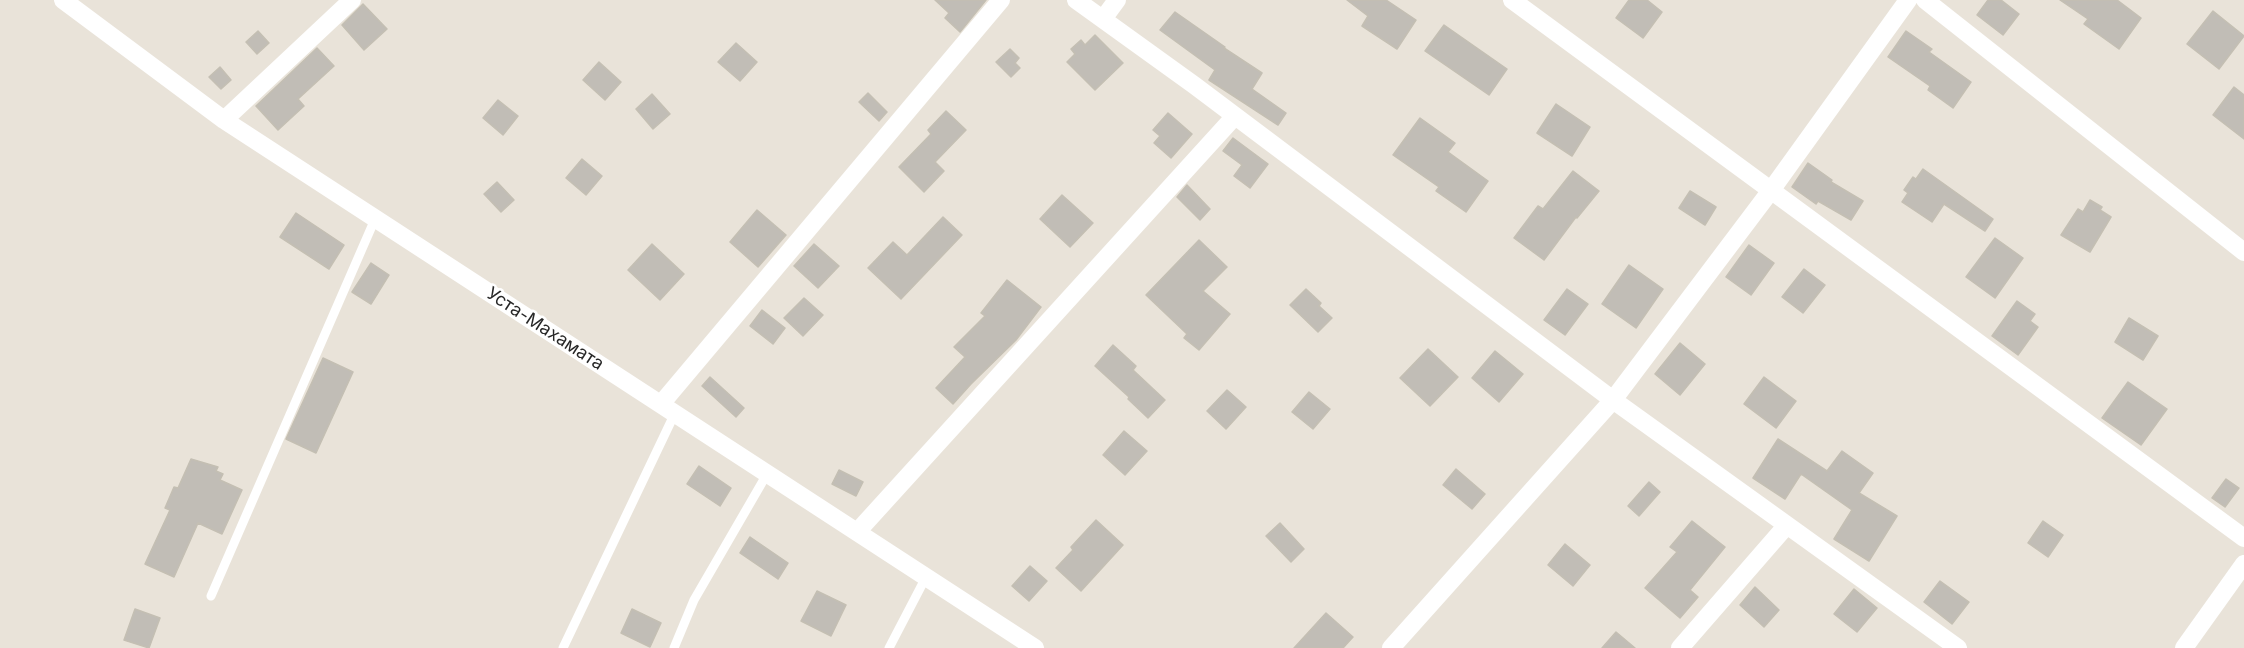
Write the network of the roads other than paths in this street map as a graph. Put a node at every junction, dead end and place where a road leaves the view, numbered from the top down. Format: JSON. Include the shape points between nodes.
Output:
{"nodes":[{"id":1,"x":63,"y":0,"type":"edge"},
{"id":2,"x":352,"y":0,"type":"edge"},
{"id":3,"x":1001,"y":0,"type":"edge"},
{"id":4,"x":1076,"y":0,"type":"edge"},
{"id":5,"x":1117,"y":0,"type":"edge"},
{"id":6,"x":1512,"y":0,"type":"edge"},
{"id":7,"x":1908,"y":0,"type":"edge"},
{"id":8,"x":1925,"y":0,"type":"edge"},
{"id":9,"x":1103,"y":19,"type":"junction"},
{"id":10,"x":1236,"y":116,"type":"junction"},
{"id":11,"x":224,"y":120,"type":"junction"},
{"id":12,"x":1772,"y":189,"type":"junction"},
{"id":13,"x":375,"y":219,"type":"junction"},
{"id":14,"x":2244,"y":252,"type":"edge"},
{"id":15,"x":1613,"y":400,"type":"junction"},
{"id":16,"x":668,"y":409,"type":"junction"},
{"id":17,"x":767,"y":474,"type":"junction"},
{"id":18,"x":1787,"y":525,"type":"junction"},
{"id":19,"x":857,"y":532,"type":"junction"},
{"id":20,"x":2244,"y":538,"type":"edge"},
{"id":21,"x":2244,"y":564,"type":"edge"},
{"id":22,"x":926,"y":577,"type":"junction"},
{"id":23,"x":211,"y":596,"type":"dead end"},
{"id":24,"x":563,"y":648,"type":"edge"},
{"id":25,"x":674,"y":648,"type":"edge"},
{"id":26,"x":889,"y":648,"type":"edge"},
{"id":27,"x":1035,"y":648,"type":"edge"},
{"id":28,"x":1391,"y":648,"type":"edge"},
{"id":29,"x":1680,"y":648,"type":"edge"},
{"id":30,"x":1958,"y":648,"type":"edge"},
{"id":31,"x":2184,"y":648,"type":"edge"}],
"edges":[{"from":1,"to":11,"type":"street","name":"Уста-Махамата"},
{"from":2,"to":11,"type":"street"},
{"from":3,"to":16,"type":"street"},
{"from":4,"to":9,"type":"street"},
{"from":5,"to":9,"type":"street"},
{"from":6,"to":12,"type":"street"},
{"from":7,"to":12,"type":"street"},
{"from":8,"to":14,"type":"street"},
{"from":9,"to":10,"type":"street"},
{"from":10,"to":15,"type":"street"},
{"from":10,"to":19,"type":"street"},
{"from":11,"to":13,"type":"street","name":"Уста-Махамата"},
{"from":12,"to":15,"type":"street"},
{"from":12,"to":20,"type":"street"},
{"from":13,"to":16,"type":"street","name":"Уста-Махамата"},
{"from":13,"to":23,"type":"lane"},
{"from":15,"to":18,"type":"street"},
{"from":15,"to":28,"type":"street"},
{"from":16,"to":17,"type":"street","name":"Уста-Махамата"},
{"from":16,"to":24,"type":"lane"},
{"from":17,"to":19,"type":"street","name":"Уста-Махамата"},
{"from":17,"to":25,"type":"lane","via":[[694,600]]},
{"from":18,"to":29,"type":"street"},
{"from":18,"to":30,"type":"street"},
{"from":19,"to":22,"type":"street","name":"Уста-Махамата"},
{"from":21,"to":31,"type":"street"},
{"from":22,"to":26,"type":"lane"},
{"from":22,"to":27,"type":"street","name":"Уста-Махамата"}]}
